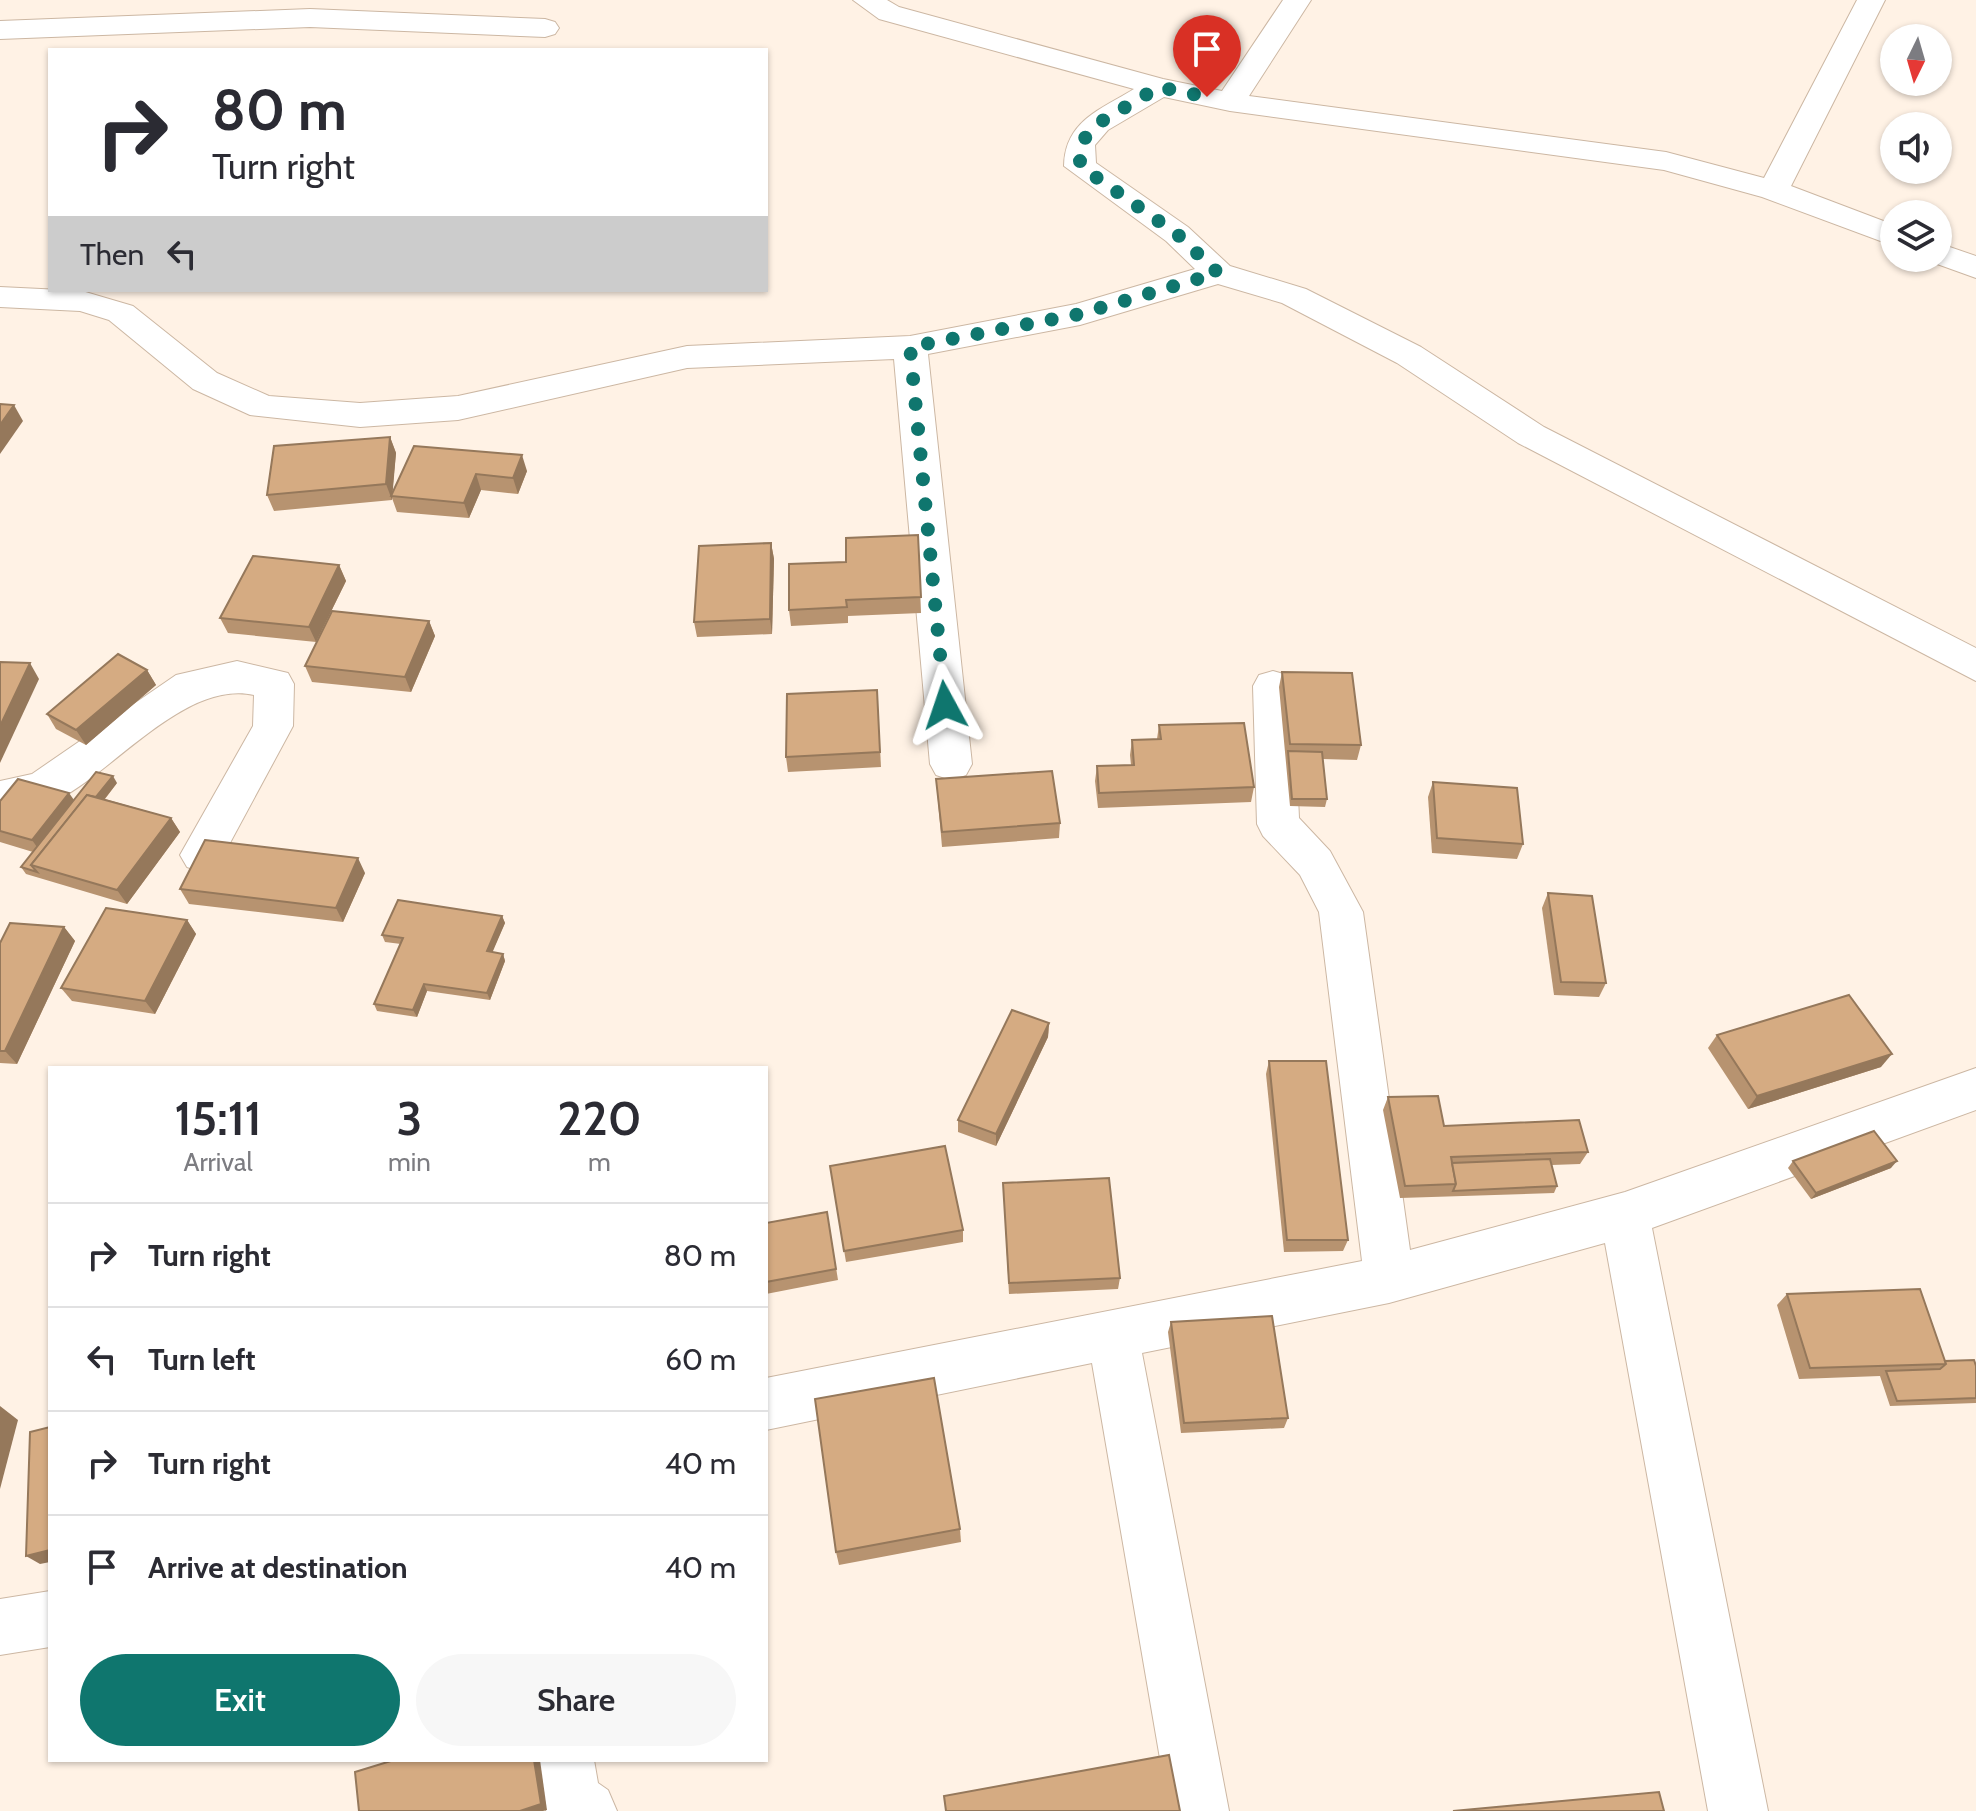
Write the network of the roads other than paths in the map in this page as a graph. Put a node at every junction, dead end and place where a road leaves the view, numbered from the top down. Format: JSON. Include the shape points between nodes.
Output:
{"nodes":[{"id":1,"x":867,"y":0,"type":"edge"},
{"id":2,"x":1297,"y":0,"type":"edge"},
{"id":3,"x":1871,"y":0,"type":"edge"},
{"id":4,"x":545,"y":28,"type":"dead end"},
{"id":5,"x":0,"y":30,"type":"edge"},
{"id":6,"x":1159,"y":87,"type":"junction"},
{"id":7,"x":1230,"y":102,"type":"junction"},
{"id":8,"x":1773,"y":190,"type":"junction"},
{"id":9,"x":1880,"y":231,"type":"edge"},
{"id":10,"x":1952,"y":259,"type":"edge"},
{"id":11,"x":1976,"y":268,"type":"edge"},
{"id":12,"x":1218,"y":273,"type":"junction"},
{"id":13,"x":0,"y":297,"type":"edge"},
{"id":14,"x":910,"y":347,"type":"junction"},
{"id":15,"x":1976,"y":666,"type":"edge"},
{"id":16,"x":1273,"y":686,"type":"dead end"},
{"id":17,"x":951,"y":764,"type":"dead end"},
{"id":18,"x":0,"y":798,"type":"edge"},
{"id":19,"x":202,"y":855,"type":"edge"},
{"id":20,"x":1976,"y":1089,"type":"edge"},
{"id":21,"x":1625,"y":1215,"type":"junction"},
{"id":22,"x":1389,"y":1279,"type":"junction"},
{"id":23,"x":1113,"y":1334,"type":"junction"},
{"id":24,"x":768,"y":1404,"type":"edge"},
{"id":25,"x":48,"y":1619,"type":"edge"},
{"id":26,"x":0,"y":1627,"type":"edge"},
{"id":27,"x":565,"y":1762,"type":"edge"},
{"id":28,"x":587,"y":1811,"type":"edge"},
{"id":29,"x":1199,"y":1811,"type":"edge"},
{"id":30,"x":1738,"y":1811,"type":"edge"}],
"edges":[{"from":1,"to":6,"type":"street","via":[[889,13]]},
{"from":2,"to":7,"type":"street"},
{"from":3,"to":8,"type":"street"},
{"from":4,"to":5,"type":"street","via":[[310,18]]},
{"from":6,"to":7,"type":"street"},
{"from":6,"to":12,"type":"street","via":[[1097,124],[1080,144],[1080,166],[1177,234]]},
{"from":7,"to":8,"type":"street","via":[[1666,161]]},
{"from":8,"to":9,"type":"street"},
{"from":10,"to":11,"type":"street"},
{"from":12,"to":14,"type":"street","via":[[1080,314]]},
{"from":12,"to":15,"type":"street","via":[[1294,296],[1409,355],[1531,435]]},
{"from":13,"to":14,"type":"street","via":[[82,301],[121,313],[205,381],[263,407],[360,415],[458,408],[687,357]]},
{"from":14,"to":17,"type":"street"},
{"from":16,"to":22,"type":"street","via":[[1278,824],[1315,863],[1341,912]]},
{"from":18,"to":19,"type":"street","via":[[44,788],[190,686],[237,676],[274,684],[273,726]]},
{"from":20,"to":21,"type":"street"},
{"from":21,"to":22,"type":"street"},
{"from":21,"to":30,"type":"street"},
{"from":22,"to":23,"type":"street"},
{"from":23,"to":24,"type":"street"},
{"from":23,"to":29,"type":"street"},
{"from":25,"to":26,"type":"street"},
{"from":27,"to":28,"type":"street","via":[[571,1800]]}]}
